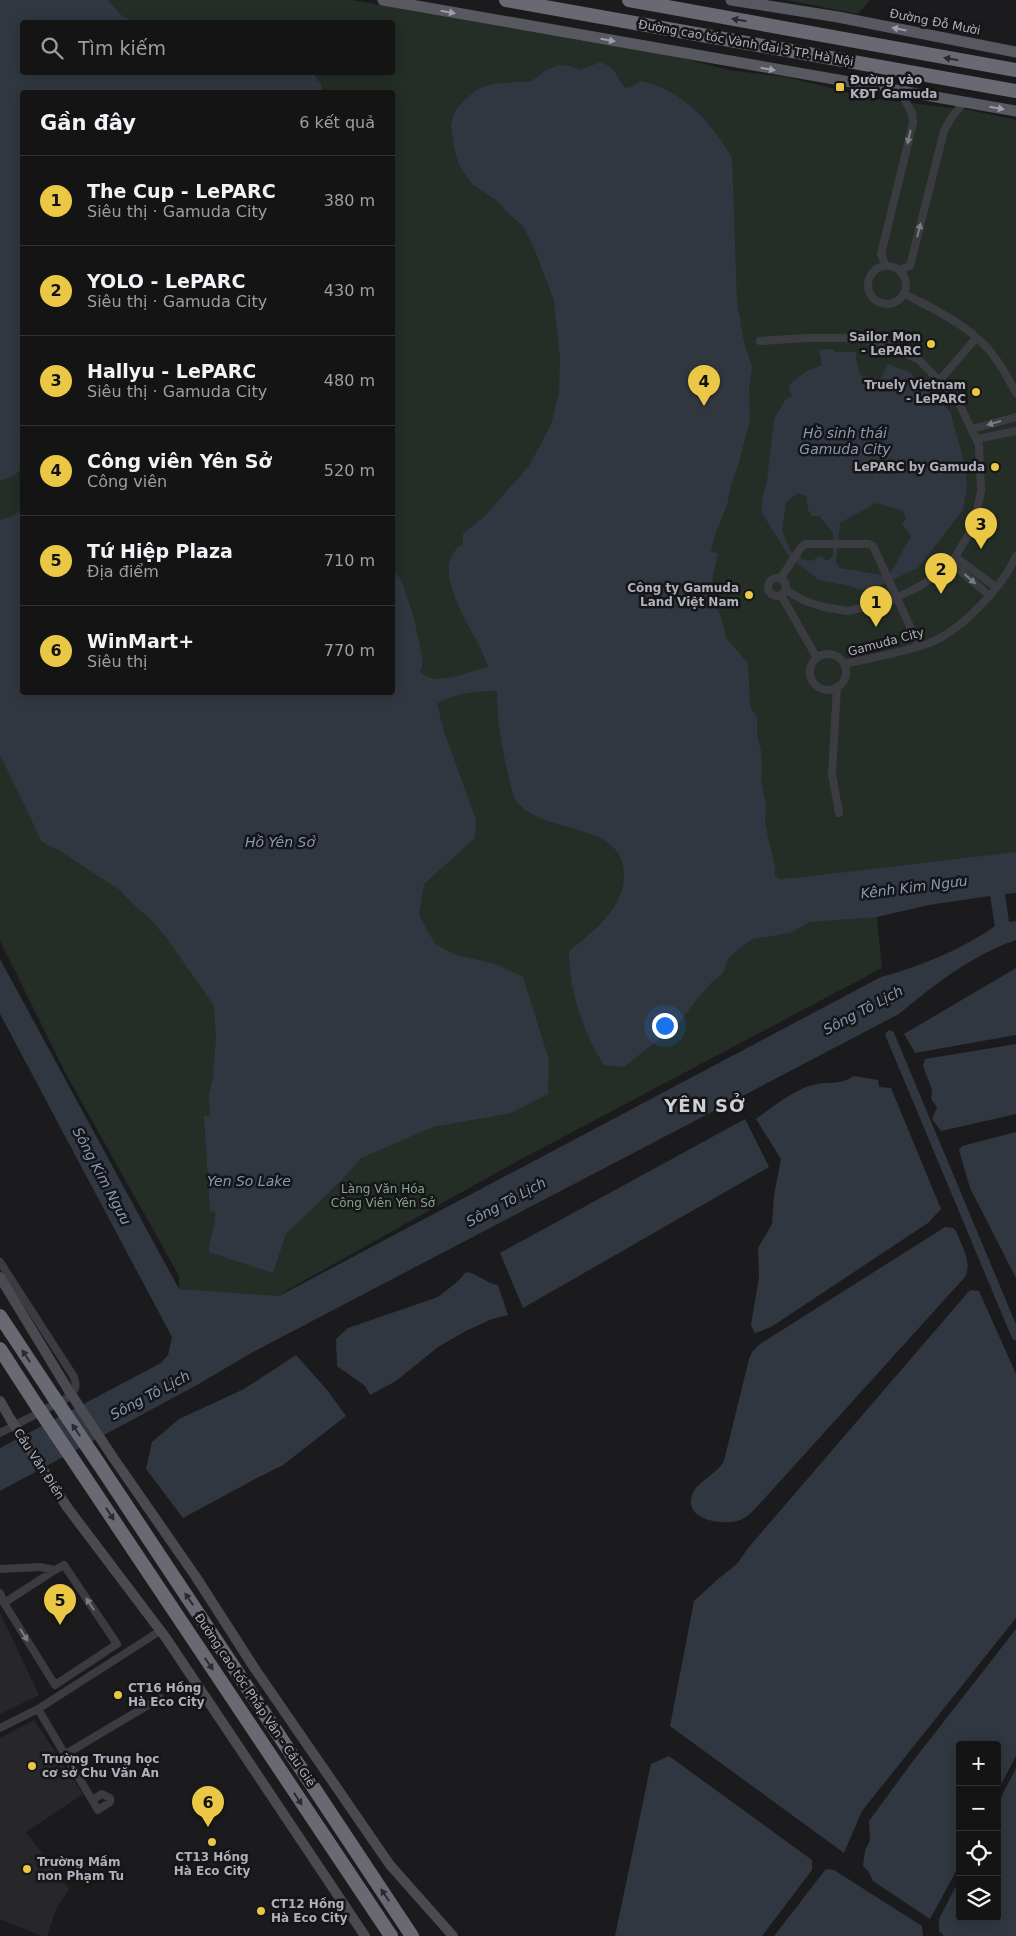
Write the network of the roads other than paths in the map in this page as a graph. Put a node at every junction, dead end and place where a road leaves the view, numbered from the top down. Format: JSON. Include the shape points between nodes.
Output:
{"nodes":[{"id":1,"x":383,"y":0,"type":"edge"},
{"id":2,"x":506,"y":0,"type":"edge"},
{"id":3,"x":629,"y":0,"type":"edge"},
{"id":4,"x":731,"y":0,"type":"edge"},
{"id":5,"x":1016,"y":52,"type":"edge"},
{"id":6,"x":1016,"y":70,"type":"edge"},
{"id":7,"x":900,"y":91,"type":"junction"},
{"id":8,"x":1016,"y":91,"type":"edge"},
{"id":9,"x":964,"y":102,"type":"junction"},
{"id":10,"x":1016,"y":111,"type":"edge"},
{"id":11,"x":886,"y":266,"type":"junction"},
{"id":12,"x":899,"y":270,"type":"junction"},
{"id":13,"x":905,"y":294,"type":"junction"},
{"id":14,"x":978,"y":340,"type":"junction"},
{"id":15,"x":760,"y":341,"type":"dead end"},
{"id":16,"x":941,"y":382,"type":"junction"},
{"id":17,"x":1016,"y":393,"type":"edge"},
{"id":18,"x":1016,"y":417,"type":"edge"},
{"id":19,"x":972,"y":430,"type":"junction"},
{"id":20,"x":1016,"y":431,"type":"edge"},
{"id":21,"x":977,"y":439,"type":"junction"},
{"id":22,"x":1016,"y":556,"type":"edge"},
{"id":23,"x":952,"y":560,"type":"junction"},
{"id":24,"x":780,"y":579,"type":"junction"},
{"id":25,"x":996,"y":587,"type":"junction"},
{"id":26,"x":783,"y":592,"type":"junction"},
{"id":27,"x":990,"y":596,"type":"junction"},
{"id":28,"x":897,"y":597,"type":"junction"},
{"id":29,"x":919,"y":646,"type":"junction"},
{"id":30,"x":817,"y":658,"type":"junction"},
{"id":31,"x":844,"y":664,"type":"junction"},
{"id":32,"x":838,"y":687,"type":"junction"},
{"id":33,"x":840,"y":813,"type":"dead end"},
{"id":34,"x":0,"y":1262,"type":"edge"},
{"id":35,"x":0,"y":1277,"type":"edge"},
{"id":36,"x":0,"y":1316,"type":"edge"},
{"id":37,"x":0,"y":1349,"type":"edge"},
{"id":38,"x":0,"y":1401,"type":"edge"},
{"id":39,"x":0,"y":1433,"type":"edge"},
{"id":40,"x":0,"y":1568,"type":"edge"},
{"id":41,"x":55,"y":1570,"type":"junction"},
{"id":42,"x":0,"y":1593,"type":"edge"},
{"id":43,"x":4,"y":1603,"type":"junction"},
{"id":44,"x":160,"y":1631,"type":"junction"},
{"id":45,"x":160,"y":1698,"type":"dead end"},
{"id":46,"x":38,"y":1709,"type":"junction"},
{"id":47,"x":0,"y":1728,"type":"edge"},
{"id":48,"x":64,"y":1755,"type":"junction"},
{"id":49,"x":92,"y":1800,"type":"dead end"},
{"id":50,"x":365,"y":1936,"type":"edge"},
{"id":51,"x":390,"y":1936,"type":"edge"},
{"id":52,"x":412,"y":1936,"type":"edge"},
{"id":53,"x":453,"y":1936,"type":"edge"}],
"edges":[{"from":1,"to":7,"type":"main road","one_way":true},
{"from":2,"to":8,"type":"highway","name":"Đường cao tốc Vành đai 3 TP. Hà Nội"},
{"from":6,"to":3,"type":"highway","name":"Đường cao tốc Vành đai 3 TP. Hà Nội","one_way":true},
{"from":5,"to":4,"type":"main road","name":"Đường Đỗ Mười","one_way":true},
{"from":7,"to":9,"type":"main road"},
{"from":7,"to":11,"type":"street","one_way":true,"via":[[912,113],[912,123],[881,254]]},
{"from":9,"to":10,"type":"main road","one_way":true},
{"from":12,"to":9,"type":"street","one_way":true,"via":[[910,266],[944,131]]},
{"from":11,"to":12,"type":"street"},
{"from":11,"to":13,"type":"street","via":[[874,271],[870,277],[870,296],[881,304],[895,303]]},
{"from":12,"to":13,"type":"street","via":[[906,281]]},
{"from":13,"to":14,"type":"street","via":[[939,312]]},
{"from":14,"to":16,"type":"street"},
{"from":14,"to":17,"type":"street","via":[[996,358]]},
{"from":15,"to":16,"type":"street","via":[[852,338],[882,343],[920,360]]},
{"from":16,"to":19,"type":"street","via":[[957,399]]},
{"from":18,"to":19,"type":"street","one_way":true},
{"from":19,"to":21,"type":"street"},
{"from":20,"to":21,"type":"street"},
{"from":21,"to":23,"type":"street","via":[[981,491],[974,525]]},
{"from":22,"to":25,"type":"street","name":"Gamuda City"},
{"from":23,"to":25,"type":"street"},
{"from":23,"to":27,"type":"street","one_way":true},
{"from":23,"to":28,"type":"street","via":[[922,585]]},
{"from":24,"to":26,"type":"street","via":[[786,584]]},
{"from":24,"to":26,"type":"street","via":[[772,580],[768,587],[773,594]]},
{"from":24,"to":28,"type":"street","via":[[805,544],[869,544],[873,546]]},
{"from":25,"to":27,"type":"street","name":"Gamuda City"},
{"from":26,"to":28,"type":"street","via":[[824,607],[847,611],[886,603]]},
{"from":26,"to":30,"type":"street"},
{"from":27,"to":29,"type":"street","name":"Gamuda City","via":[[954,628]]},
{"from":28,"to":29,"type":"street"},
{"from":29,"to":31,"type":"street","name":"Gamuda City"},
{"from":30,"to":31,"type":"street","via":[[834,656]]},
{"from":30,"to":32,"type":"street","via":[[810,669],[813,682],[824,689]]},
{"from":31,"to":32,"type":"street","via":[[845,677]]},
{"from":32,"to":33,"type":"street","via":[[832,774]]},
{"from":34,"to":39,"type":"street","via":[[76,1384],[69,1397]]},
{"from":35,"to":53,"type":"street","bridge":true,"via":[[112,1456],[390,1864]]},
{"from":52,"to":36,"type":"highway","name":"Đường cao tốc Pháp Vân - Cầu Giẽ","one_way":true,"bridge":true},
{"from":37,"to":51,"type":"highway","name":"Đường cao tốc Pháp Vân - Cầu Giẽ","one_way":true,"bridge":true},
{"from":38,"to":44,"type":"street","name":"Cầu Văn Điển","bridge":true,"via":[[67,1507]]},
{"from":40,"to":41,"type":"street"},
{"from":41,"to":43,"type":"street"},
{"from":43,"to":41,"type":"street","one_way":true,"via":[[56,1685],[70,1676],[116,1644],[64,1565]]},
{"from":42,"to":43,"type":"street"},
{"from":44,"to":46,"type":"street"},
{"from":44,"to":50,"type":"street","name":"Cầu Văn Điển"},
{"from":45,"to":48,"type":"street"},
{"from":46,"to":47,"type":"street"},
{"from":46,"to":48,"type":"street"},
{"from":48,"to":49,"type":"street"}]}
